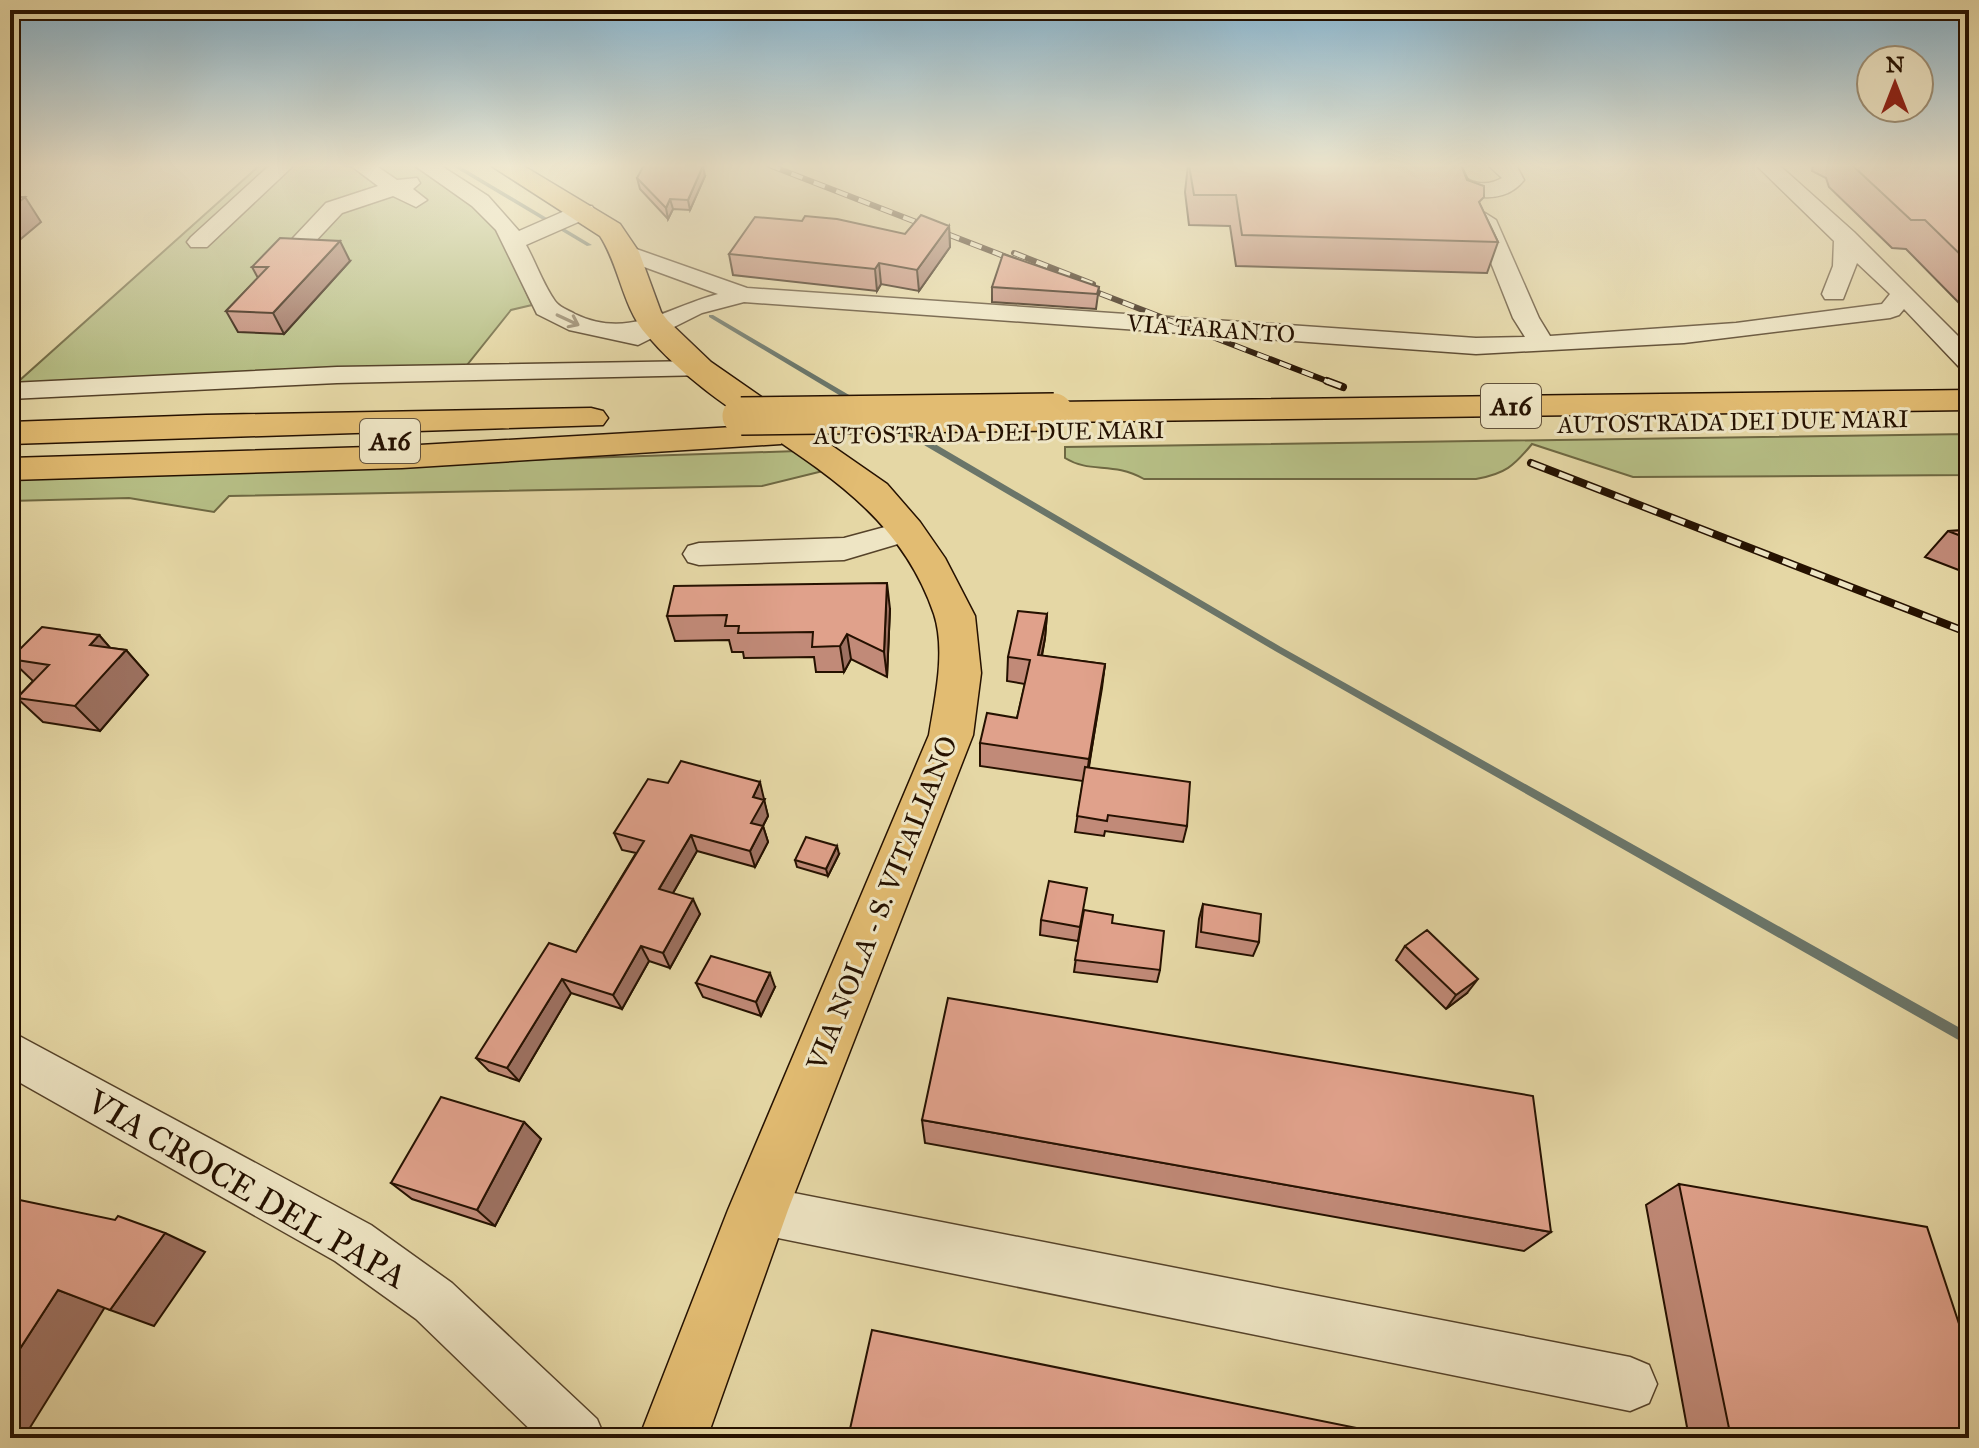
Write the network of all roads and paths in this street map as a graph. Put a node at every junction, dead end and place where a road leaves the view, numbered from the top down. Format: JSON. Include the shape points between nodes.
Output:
{"nodes":[{"id":1,"x":209,"y":233,"type":"edge"},
{"id":2,"x":311,"y":233,"type":"edge"},
{"id":3,"x":509,"y":233,"type":"edge"},
{"id":4,"x":535,"y":233,"type":"edge"},
{"id":5,"x":612,"y":233,"type":"edge"},
{"id":6,"x":1490,"y":233,"type":"edge"},
{"id":7,"x":1841,"y":233,"type":"edge"},
{"id":8,"x":1846,"y":237,"type":"junction"},
{"id":9,"x":199,"y":242,"type":"dead end"},
{"id":10,"x":302,"y":242,"type":"edge"},
{"id":11,"x":514,"y":242,"type":"junction"},
{"id":12,"x":625,"y":252,"type":"junction"},
{"id":13,"x":1903,"y":293,"type":"junction"},
{"id":14,"x":1834,"y":294,"type":"junction"},
{"id":15,"x":744,"y":295,"type":"junction"},
{"id":16,"x":1856,"y":316,"type":"junction"},
{"id":17,"x":1772,"y":327,"type":"junction"},
{"id":18,"x":657,"y":328,"type":"junction"},
{"id":19,"x":616,"y":332,"type":"junction"},
{"id":20,"x":1543,"y":344,"type":"junction"},
{"id":21,"x":1968,"y":360,"type":"edge"},
{"id":22,"x":699,"y":369,"type":"junction"},
{"id":23,"x":10,"y":391,"type":"edge"},
{"id":24,"x":1969,"y":400,"type":"edge"},
{"id":25,"x":1969,"y":419,"type":"edge"},
{"id":26,"x":1058,"y":422,"type":"junction"},
{"id":27,"x":755,"y":426,"type":"junction"},
{"id":28,"x":10,"y":433,"type":"edge"},
{"id":29,"x":10,"y":453,"type":"edge"},
{"id":30,"x":10,"y":469,"type":"edge"},
{"id":31,"x":907,"y":531,"type":"junction"},
{"id":32,"x":699,"y":554,"type":"dead end"},
{"id":33,"x":10,"y":1053,"type":"edge"},
{"id":34,"x":758,"y":1210,"type":"junction"},
{"id":35,"x":1630,"y":1384,"type":"dead end"},
{"id":36,"x":578,"y":1438,"type":"edge"},
{"id":37,"x":673,"y":1438,"type":"edge"}],
"edges":[{"from":1,"to":9,"type":"street"},
{"from":2,"to":10,"type":"street"},
{"from":3,"to":11,"type":"street"},
{"from":4,"to":11,"type":"street"},
{"from":5,"to":12,"type":"main road","name":"VIA NOLA - S. VITALIANO"},
{"from":6,"to":20,"type":"street","via":[[1526,318]]},
{"from":7,"to":8,"type":"street"},
{"from":8,"to":13,"type":"street"},
{"from":8,"to":14,"type":"street","via":[[1845,266]]},
{"from":11,"to":19,"type":"street","one_way":true,"via":[[546,309],[578,325]]},
{"from":12,"to":15,"type":"street"},
{"from":12,"to":18,"type":"main road","name":"VIA NOLA - S. VITALIANO","via":[[646,313]]},
{"from":13,"to":14,"type":"street","name":"VIA TARANTO"},
{"from":13,"to":16,"type":"street","name":"VIA TARANTO","via":[[1890,310]]},
{"from":13,"to":21,"type":"street"},
{"from":14,"to":17,"type":"street","name":"VIA TARANTO"},
{"from":15,"to":18,"type":"street","name":"VIA TARANTO","via":[[693,308]]},
{"from":15,"to":20,"type":"street","name":"VIA TARANTO","via":[[1476,346]]},
{"from":16,"to":17,"type":"street","name":"VIA TARANTO"},
{"from":16,"to":21,"type":"street","name":"VIA TARANTO"},
{"from":17,"to":20,"type":"street","name":"VIA TARANTO"},
{"from":18,"to":19,"type":"street"},
{"from":18,"to":22,"type":"main road","name":"VIA NOLA - S. VITALIANO"},
{"from":19,"to":22,"type":"street","via":[[664,347]]},
{"from":22,"to":23,"type":"street","via":[[337,375]]},
{"from":22,"to":31,"type":"main road","name":"VIA NOLA - S. VITALIANO","via":[[840,465],[874,492]]},
{"from":24,"to":26,"type":"main road","name":"AUTOSTRADA DEI DUE MARI","number":"A16"},
{"from":25,"to":26,"type":"main road","name":"AUTOSTRADA DEI DUE MARI","number":"A16"},
{"from":26,"to":27,"type":"main road","name":"AUTOSTRADA DEI DUE MARI","number":"A16"},
{"from":27,"to":28,"type":"main road","name":"AUTOSTRADA DEI DUE MARI","number":"A16","via":[[433,420]]},
{"from":27,"to":29,"type":"main road","name":"AUTOSTRADA DEI DUE MARI","number":"A16"},
{"from":27,"to":30,"type":"main road","via":[[402,457]]},
{"from":31,"to":32,"type":"street","via":[[844,549]]},
{"from":31,"to":34,"type":"main road","name":"VIA NOLA - S. VITALIANO","via":[[955,616],[960,673],[951,735]]},
{"from":33,"to":36,"type":"street","name":"VIA CROCE DEL PAPA","via":[[353,1243],[434,1301]]},
{"from":34,"to":35,"type":"street"},
{"from":34,"to":37,"type":"main road","name":"VIA NOLA - S. VITALIANO"}]}
